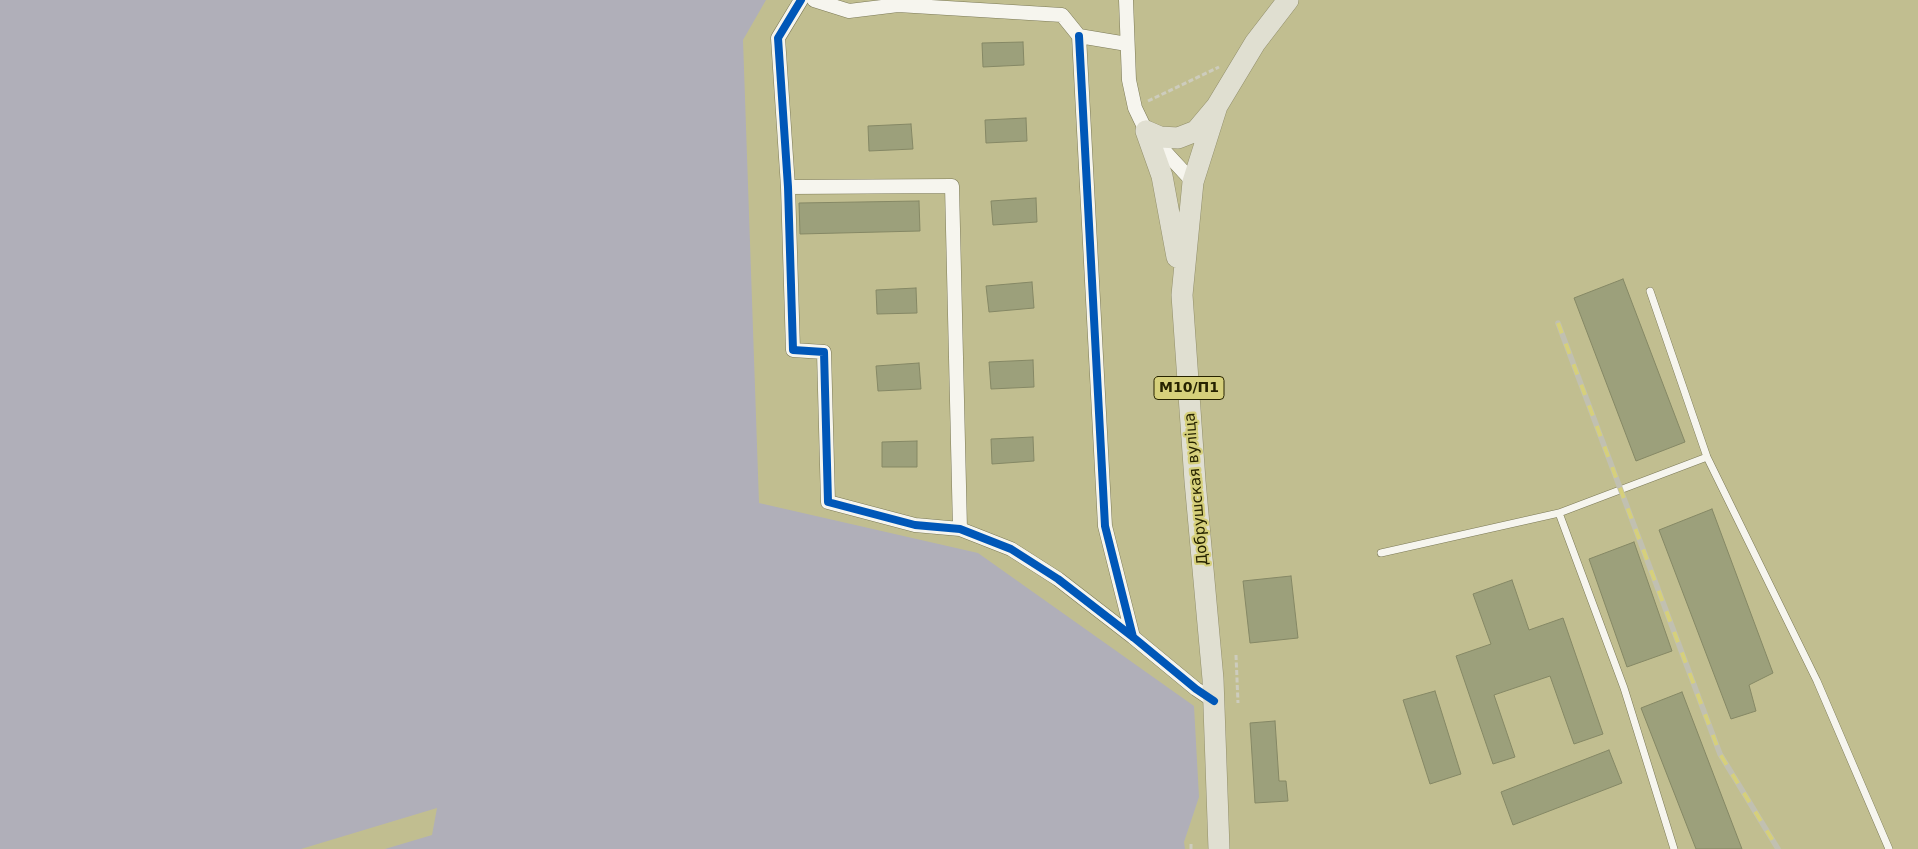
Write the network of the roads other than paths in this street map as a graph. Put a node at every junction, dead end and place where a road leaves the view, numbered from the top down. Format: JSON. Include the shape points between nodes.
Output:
{"nodes":[{"id":1,"x":801,"y":0,"type":"edge"},
{"id":2,"x":814,"y":0,"type":"edge"},
{"id":3,"x":1126,"y":0,"type":"edge"},
{"id":4,"x":1288,"y":0,"type":"edge"},
{"id":5,"x":898,"y":3,"type":"edge"},
{"id":6,"x":1079,"y":36,"type":"junction"},
{"id":7,"x":1127,"y":44,"type":"junction"},
{"id":8,"x":1217,"y":106,"type":"junction"},
{"id":9,"x":1146,"y":131,"type":"junction"},
{"id":10,"x":1193,"y":182,"type":"junction"},
{"id":11,"x":788,"y":187,"type":"junction"},
{"id":12,"x":1650,"y":291,"type":"dead end"},
{"id":13,"x":1182,"y":295,"type":"junction"},
{"id":14,"x":1707,"y":457,"type":"junction"},
{"id":15,"x":1558,"y":513,"type":"junction"},
{"id":16,"x":960,"y":529,"type":"junction"},
{"id":17,"x":1381,"y":553,"type":"dead end"},
{"id":18,"x":1133,"y":636,"type":"junction"},
{"id":19,"x":1214,"y":702,"type":"junction"},
{"id":20,"x":1219,"y":849,"type":"edge"},
{"id":21,"x":1674,"y":849,"type":"edge"},
{"id":22,"x":1889,"y":849,"type":"edge"}],
"edges":[{"from":1,"to":11,"type":"street","via":[[778,38]]},
{"from":2,"to":5,"type":"street","via":[[849,11]]},
{"from":3,"to":7,"type":"street"},
{"from":4,"to":8,"type":"main road","number":"М10/П1","via":[[1255,43]]},
{"from":5,"to":6,"type":"street","via":[[1062,15]]},
{"from":6,"to":7,"type":"street"},
{"from":6,"to":18,"type":"street","via":[[1105,526]]},
{"from":7,"to":9,"type":"street","via":[[1135,108]]},
{"from":8,"to":9,"type":"main road","via":[[1196,131],[1178,138],[1160,137]]},
{"from":8,"to":10,"type":"main road","number":"М10/П1"},
{"from":9,"to":10,"type":"street"},
{"from":9,"to":13,"type":"main road","via":[[1162,176]]},
{"from":10,"to":13,"type":"main road","name":"Добрушская вуліца","number":"М10/П1"},
{"from":11,"to":16,"type":"street","via":[[793,350],[824,352],[828,502],[915,525]]},
{"from":11,"to":16,"type":"street","via":[[952,186]]},
{"from":12,"to":14,"type":"lane"},
{"from":13,"to":19,"type":"main road","name":"Добрушская вуліца","number":"М10/П1"},
{"from":14,"to":15,"type":"lane"},
{"from":14,"to":22,"type":"lane","via":[[1817,681]]},
{"from":15,"to":17,"type":"lane"},
{"from":15,"to":21,"type":"lane","via":[[1624,688]]},
{"from":16,"to":18,"type":"street","via":[[1011,549],[1058,579]]},
{"from":18,"to":19,"type":"street"},
{"from":19,"to":20,"type":"main road","name":"Добрушская вуліца","number":"М10/П1"}]}
